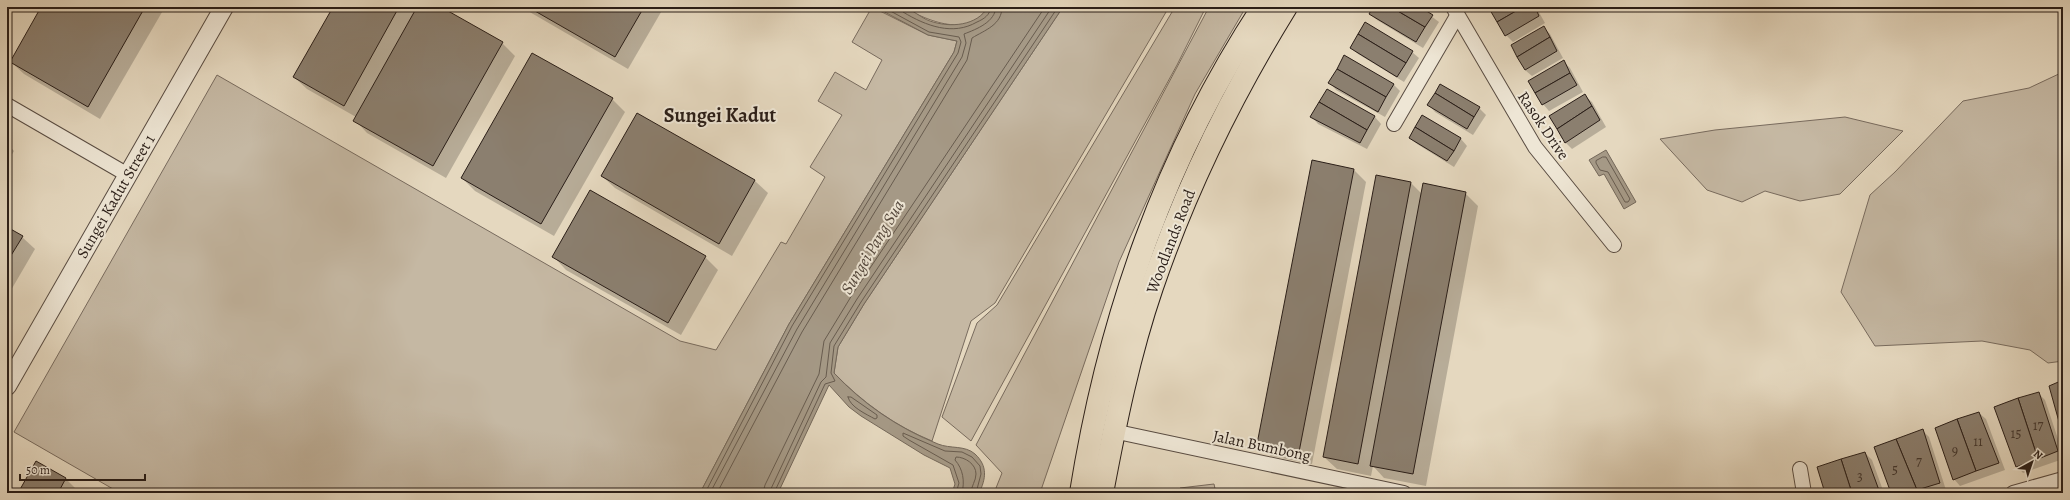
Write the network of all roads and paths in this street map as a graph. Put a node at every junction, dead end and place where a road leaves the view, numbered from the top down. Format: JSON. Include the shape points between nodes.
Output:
{"nodes":[{"id":1,"x":224,"y":7,"type":"edge"},
{"id":2,"x":1263,"y":7,"type":"edge"},
{"id":3,"x":1286,"y":7,"type":"edge"},
{"id":4,"x":1455,"y":12,"type":"edge"},
{"id":5,"x":7,"y":105,"type":"edge"},
{"id":6,"x":1394,"y":124,"type":"dead end"},
{"id":7,"x":128,"y":175,"type":"junction"},
{"id":8,"x":1614,"y":245,"type":"dead end"},
{"id":9,"x":7,"y":386,"type":"edge"},
{"id":10,"x":1113,"y":430,"type":"junction"},
{"id":11,"x":1800,"y":469,"type":"dead end"},
{"id":12,"x":2063,"y":479,"type":"edge"},
{"id":13,"x":1082,"y":493,"type":"edge"},
{"id":14,"x":1102,"y":493,"type":"edge"},
{"id":15,"x":1404,"y":493,"type":"edge"},
{"id":16,"x":1804,"y":493,"type":"edge"},
{"id":17,"x":2013,"y":493,"type":"edge"}],
"edges":[{"from":1,"to":7,"type":"street","name":"Sungei Kadut Street 1"},
{"from":2,"to":13,"type":"main road","name":"Woodlands Road","via":[[1202,111],[1172,176],[1130,282],[1092,426]]},
{"from":3,"to":10,"type":"main road","name":"Woodlands Road","via":[[1222,119],[1190,189],[1152,288]]},
{"from":4,"to":6,"type":"street","name":"Rasok Drive"},
{"from":4,"to":8,"type":"street","name":"Rasok Drive","via":[[1534,147]]},
{"from":5,"to":7,"type":"street"},
{"from":7,"to":9,"type":"street","name":"Sungei Kadut Street 1"},
{"from":10,"to":14,"type":"main road","name":"Woodlands Road"},
{"from":10,"to":15,"type":"street","name":"Jalan Bumbong"},
{"from":11,"to":16,"type":"street"},
{"from":12,"to":17,"type":"street"}]}
